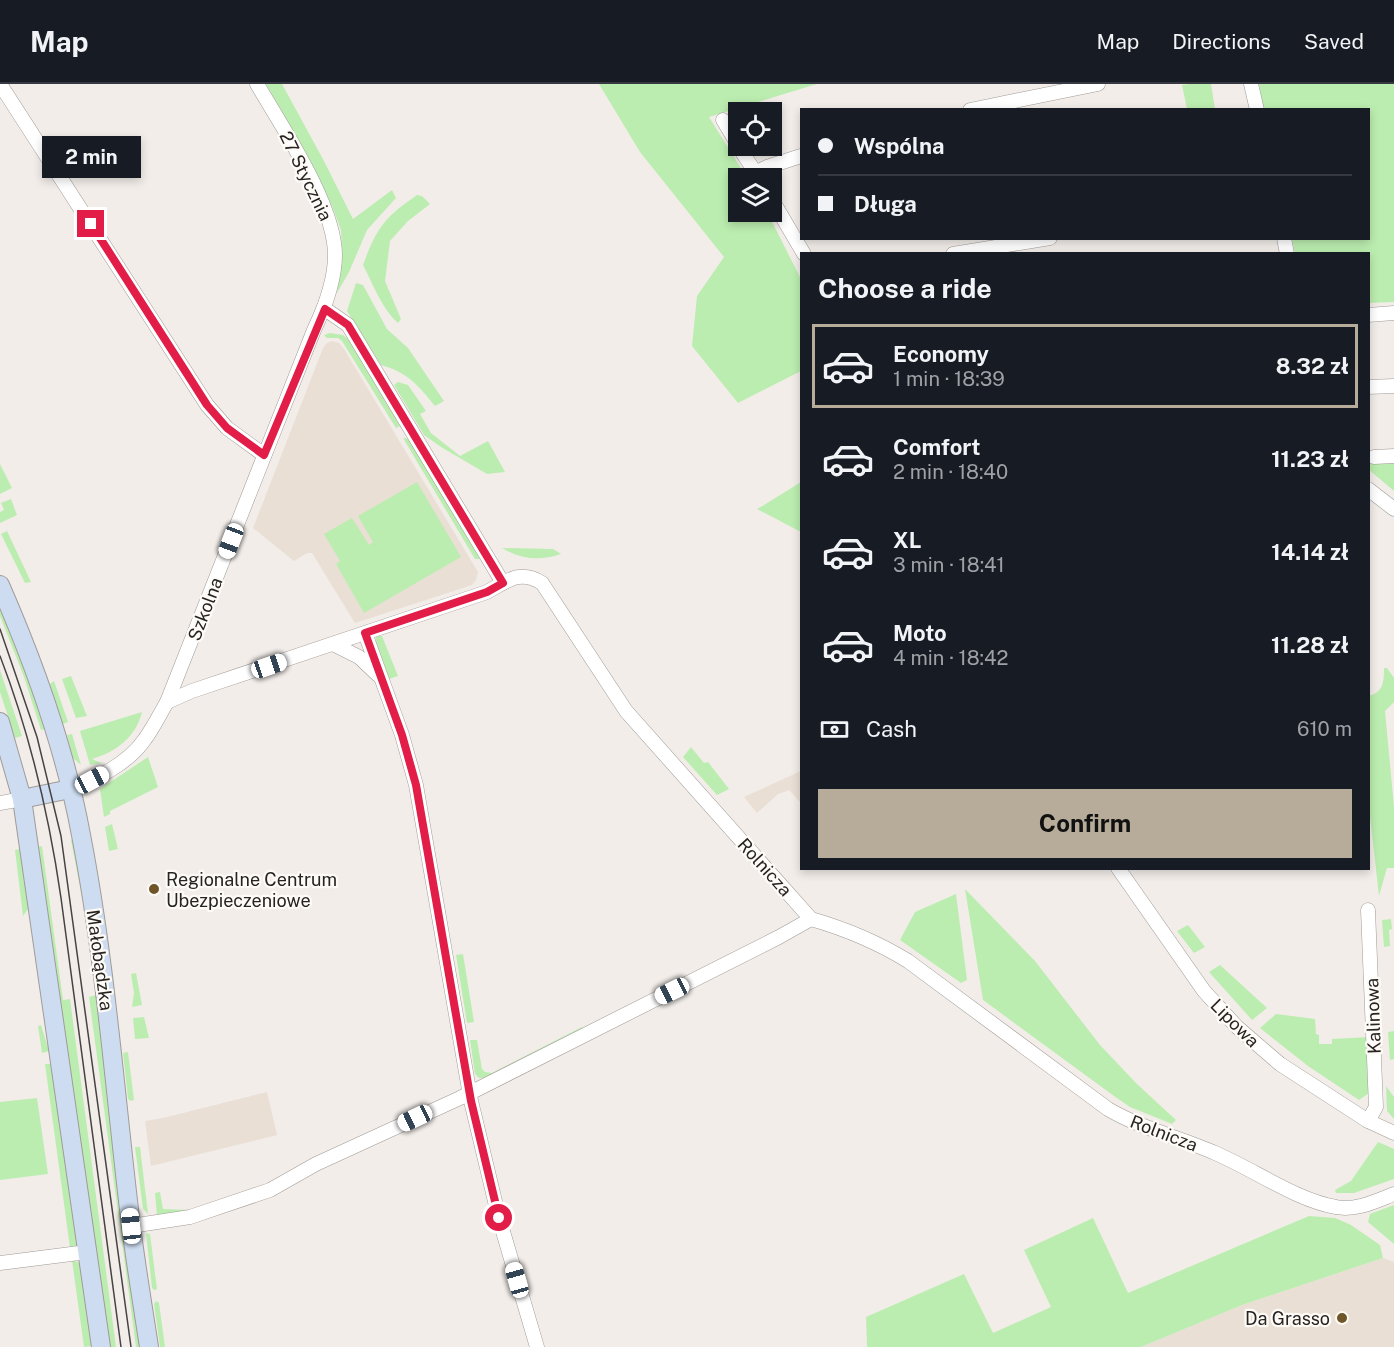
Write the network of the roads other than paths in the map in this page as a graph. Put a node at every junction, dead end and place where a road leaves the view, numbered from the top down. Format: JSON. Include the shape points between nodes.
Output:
{"nodes":[{"id":1,"x":0,"y":84,"type":"edge"},
{"id":2,"x":257,"y":84,"type":"edge"},
{"id":3,"x":1098,"y":84,"type":"edge"},
{"id":4,"x":1251,"y":84,"type":"edge"},
{"id":5,"x":980,"y":108,"type":"edge"},
{"id":6,"x":1257,"y":108,"type":"edge"},
{"id":7,"x":723,"y":120,"type":"dead end"},
{"id":8,"x":728,"y":128,"type":"edge"},
{"id":9,"x":800,"y":156,"type":"edge"},
{"id":10,"x":766,"y":168,"type":"edge"},
{"id":11,"x":782,"y":217,"type":"edge"},
{"id":12,"x":1038,"y":240,"type":"edge"},
{"id":13,"x":803,"y":252,"type":"edge"},
{"id":14,"x":965,"y":252,"type":"edge"},
{"id":15,"x":325,"y":309,"type":"junction"},
{"id":16,"x":1394,"y":313,"type":"edge"},
{"id":17,"x":1370,"y":315,"type":"edge"},
{"id":18,"x":1394,"y":386,"type":"edge"},
{"id":19,"x":1370,"y":387,"type":"edge"},
{"id":20,"x":264,"y":455,"type":"junction"},
{"id":21,"x":1394,"y":456,"type":"edge"},
{"id":22,"x":1374,"y":457,"type":"dead end"},
{"id":23,"x":1370,"y":491,"type":"edge"},
{"id":24,"x":1394,"y":509,"type":"edge"},
{"id":25,"x":503,"y":583,"type":"junction"},
{"id":26,"x":0,"y":585,"type":"edge"},
{"id":27,"x":365,"y":633,"type":"junction"},
{"id":28,"x":333,"y":644,"type":"junction"},
{"id":29,"x":179,"y":675,"type":"junction"},
{"id":30,"x":379,"y":676,"type":"junction"},
{"id":31,"x":192,"y":691,"type":"junction"},
{"id":32,"x":167,"y":702,"type":"junction"},
{"id":33,"x":0,"y":722,"type":"edge"},
{"id":34,"x":70,"y":789,"type":"junction"},
{"id":35,"x":22,"y":799,"type":"junction"},
{"id":36,"x":0,"y":803,"type":"edge"},
{"id":37,"x":1119,"y":870,"type":"edge"},
{"id":38,"x":1368,"y":910,"type":"dead end"},
{"id":39,"x":811,"y":919,"type":"junction"},
{"id":40,"x":471,"y":1092,"type":"junction"},
{"id":41,"x":1368,"y":1121,"type":"junction"},
{"id":42,"x":1394,"y":1133,"type":"edge"},
{"id":43,"x":1394,"y":1194,"type":"edge"},
{"id":44,"x":131,"y":1226,"type":"junction"},
{"id":45,"x":87,"y":1252,"type":"junction"},
{"id":46,"x":0,"y":1263,"type":"edge"},
{"id":47,"x":101,"y":1347,"type":"edge"},
{"id":48,"x":149,"y":1347,"type":"edge"},
{"id":49,"x":537,"y":1347,"type":"edge"}],
"edges":[{"from":1,"to":20,"type":"street","via":[[207,405],[227,428]]},
{"from":2,"to":15,"type":"street","name":"27 Stycznia","via":[[298,154],[329,222],[335,255]]},
{"from":3,"to":5,"type":"street"},
{"from":4,"to":6,"type":"street"},
{"from":7,"to":8,"type":"street"},
{"from":9,"to":10,"type":"street"},
{"from":11,"to":13,"type":"street"},
{"from":12,"to":14,"type":"street"},
{"from":15,"to":20,"type":"street","name":"Szkolna"},
{"from":15,"to":25,"type":"street","via":[[348,325]]},
{"from":16,"to":17,"type":"street"},
{"from":18,"to":19,"type":"street"},
{"from":20,"to":29,"type":"street","name":"Szkolna"},
{"from":21,"to":22,"type":"street"},
{"from":23,"to":24,"type":"street"},
{"from":25,"to":27,"type":"street","name":"Rolnicza","via":[[487,592]]},
{"from":25,"to":39,"type":"street","name":"Rolnicza","via":[[523,575],[542,583],[626,711]]},
{"from":26,"to":34,"type":"street","name":"Małobądzka","via":[[40,682]]},
{"from":27,"to":28,"type":"street","name":"Rolnicza"},
{"from":27,"to":30,"type":"street"},
{"from":28,"to":30,"type":"street","via":[[359,657]]},
{"from":28,"to":31,"type":"street","name":"Rolnicza"},
{"from":29,"to":31,"type":"street","via":[[181,683]]},
{"from":29,"to":32,"type":"street","name":"Szkolna"},
{"from":30,"to":40,"type":"street","via":[[416,785]]},
{"from":31,"to":32,"type":"street","name":"Rolnicza"},
{"from":32,"to":34,"type":"street","name":"Szkolna","via":[[131,755],[114,768]]},
{"from":33,"to":35,"type":"street"},
{"from":34,"to":35,"type":"street"},
{"from":34,"to":44,"type":"street","name":"Małobądzka","via":[[81,832],[104,981]]},
{"from":35,"to":36,"type":"street"},
{"from":35,"to":45,"type":"street"},
{"from":37,"to":41,"type":"street","name":"Lipowa","via":[[1204,991],[1237,1027],[1280,1064]]},
{"from":38,"to":41,"type":"street","name":"Kalinowa","via":[[1376,1107]]},
{"from":39,"to":40,"type":"street"},
{"from":39,"to":43,"type":"street","name":"Rolnicza","via":[[855,933],[908,961],[1126,1120],[1212,1151],[1310,1200],[1338,1208],[1353,1208]]},
{"from":40,"to":44,"type":"street","via":[[316,1164],[270,1190],[190,1217]]},
{"from":40,"to":49,"type":"street","via":[[499,1218]]},
{"from":41,"to":42,"type":"street","name":"Lipowa"},
{"from":44,"to":48,"type":"street","name":"Małobądzka"},
{"from":45,"to":46,"type":"street"},
{"from":45,"to":47,"type":"street"}]}
